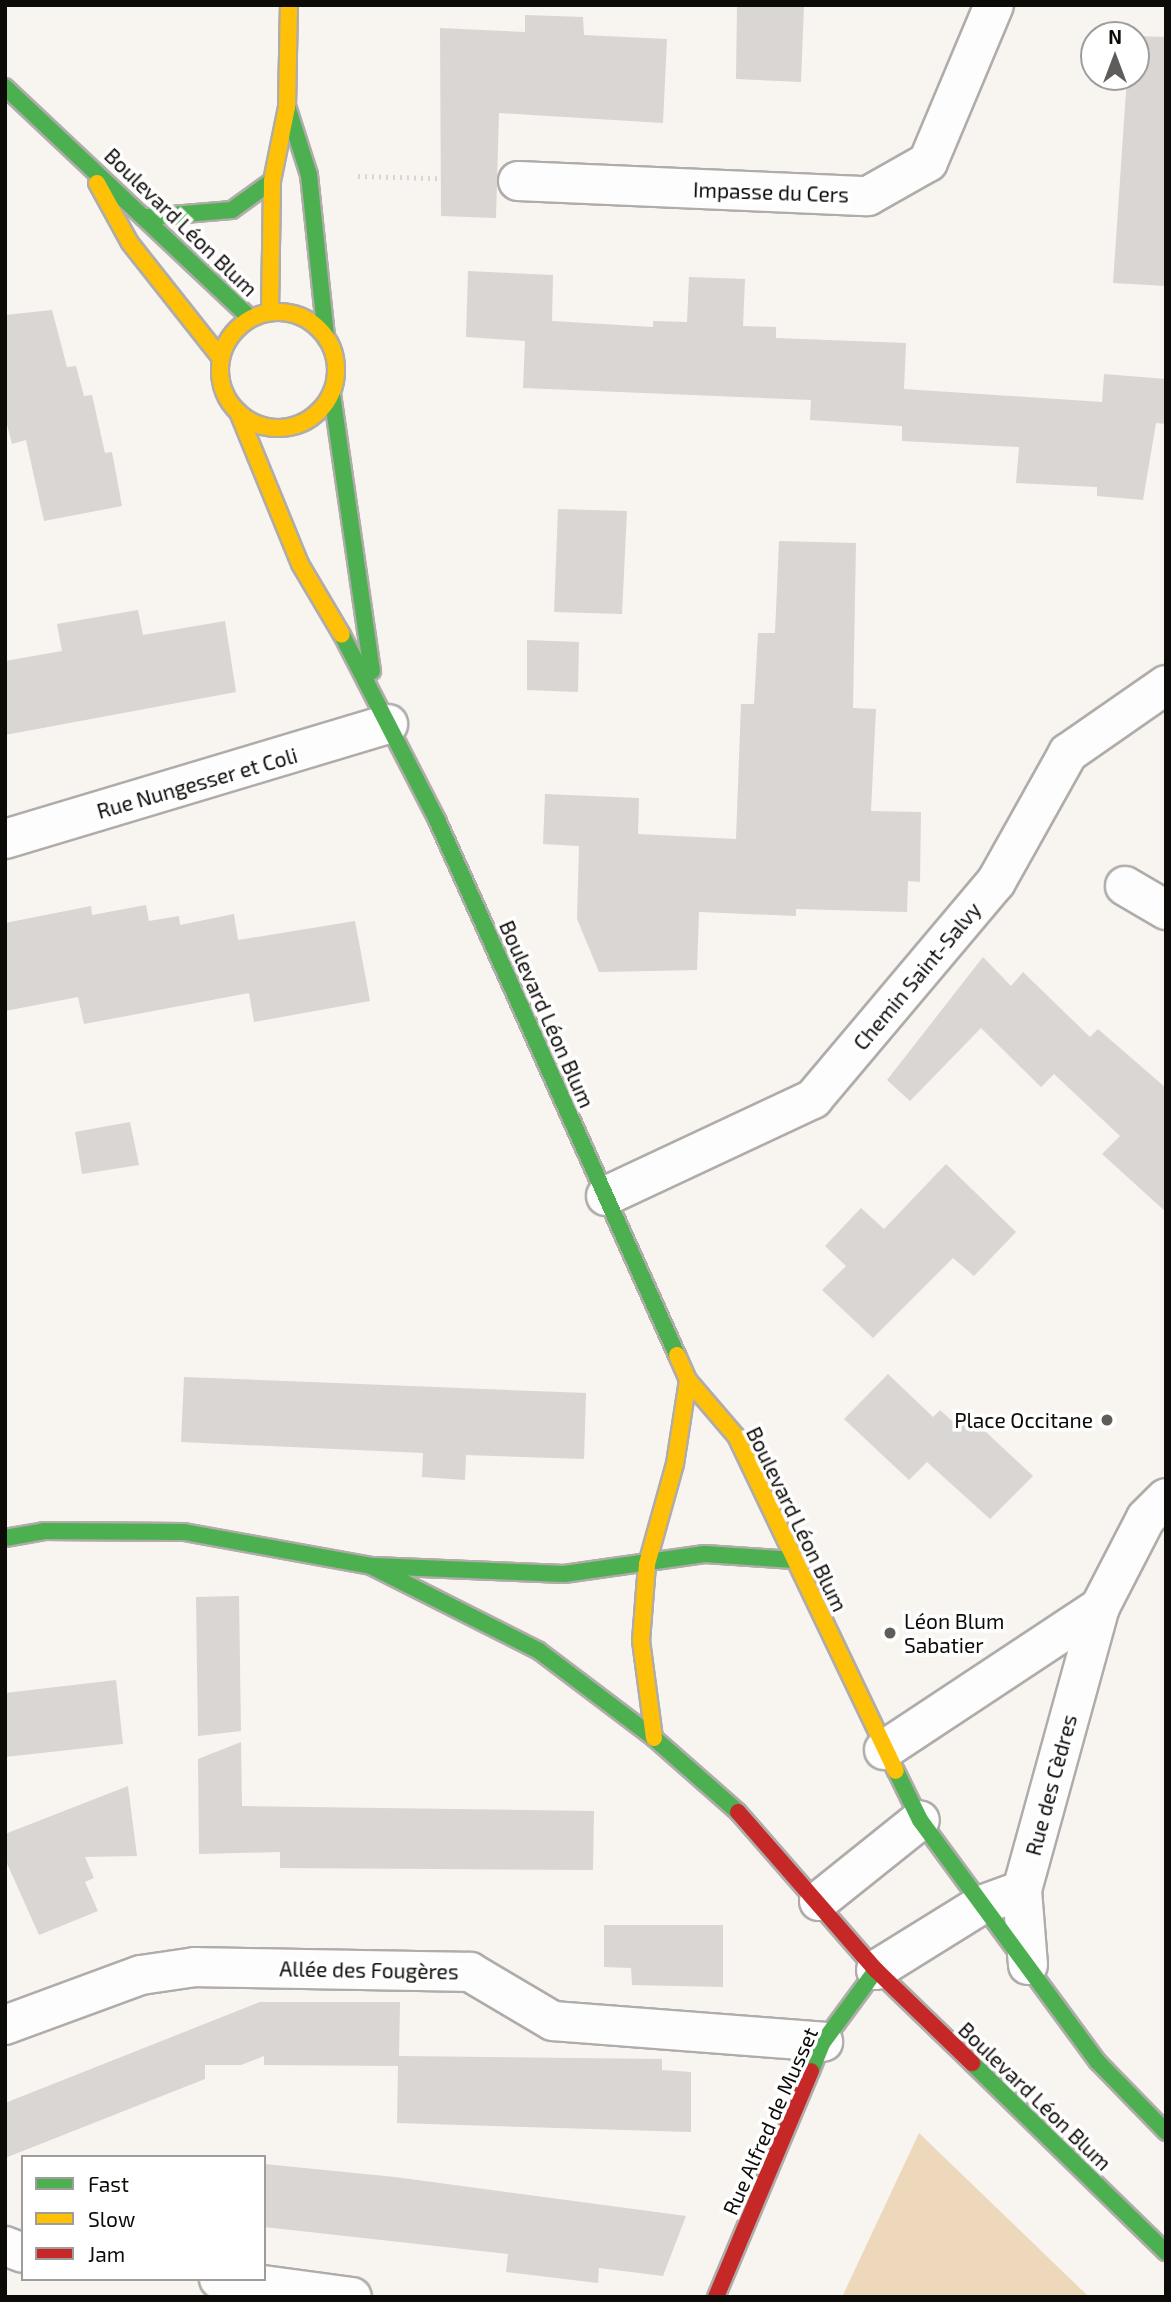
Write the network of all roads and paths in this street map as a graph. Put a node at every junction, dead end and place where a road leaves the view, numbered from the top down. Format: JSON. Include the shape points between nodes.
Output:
{"nodes":[{"id":1,"x":289,"y":5,"type":"edge"},
{"id":2,"x":994,"y":5,"type":"edge"},
{"id":3,"x":5,"y":87,"type":"edge"},
{"id":4,"x":287,"y":107,"type":"junction"},
{"id":5,"x":82,"y":157,"type":"junction"},
{"id":6,"x":309,"y":175,"type":"junction"},
{"id":7,"x":272,"y":181,"type":"junction"},
{"id":8,"x":518,"y":181,"type":"joint"},
{"id":9,"x":148,"y":217,"type":"junction"},
{"id":10,"x":270,"y":312,"type":"junction"},
{"id":11,"x":250,"y":318,"type":"junction"},
{"id":12,"x":326,"y":338,"type":"junction"},
{"id":13,"x":220,"y":357,"type":"junction"},
{"id":14,"x":332,"y":394,"type":"junction"},
{"id":15,"x":238,"y":412,"type":"junction"},
{"id":16,"x":1166,"y":685,"type":"edge"},
{"id":17,"x":382,"y":707,"type":"junction"},
{"id":18,"x":5,"y":839,"type":"edge"},
{"id":19,"x":1125,"y":886,"type":"dead end"},
{"id":20,"x":1166,"y":910,"type":"edge"},
{"id":21,"x":606,"y":1196,"type":"junction"},
{"id":22,"x":688,"y":1380,"type":"junction"},
{"id":23,"x":1166,"y":1498,"type":"edge"},
{"id":24,"x":5,"y":1538,"type":"edge"},
{"id":25,"x":794,"y":1560,"type":"junction"},
{"id":26,"x":647,"y":1564,"type":"junction"},
{"id":27,"x":371,"y":1566,"type":"junction"},
{"id":28,"x":1100,"y":1607,"type":"junction"},
{"id":29,"x":654,"y":1738,"type":"junction"},
{"id":30,"x":884,"y":1750,"type":"junction"},
{"id":31,"x":920,"y":1820,"type":"junction"},
{"id":32,"x":1022,"y":1890,"type":"junction"},
{"id":33,"x":819,"y":1901,"type":"junction"},
{"id":34,"x":981,"y":1905,"type":"junction"},
{"id":35,"x":1028,"y":1965,"type":"junction"},
{"id":36,"x":876,"y":1970,"type":"junction"},
{"id":37,"x":5,"y":2025,"type":"edge"},
{"id":38,"x":823,"y":2042,"type":"junction"},
{"id":39,"x":1166,"y":2132,"type":"edge"},
{"id":40,"x":1164,"y":2253,"type":"edge"},
{"id":41,"x":234,"y":2281,"type":"edge"},
{"id":42,"x":352,"y":2297,"type":"edge"},
{"id":43,"x":716,"y":2297,"type":"edge"}],
"edges":[{"from":1,"to":4,"type":"street"},
{"from":2,"to":8,"type":"street","name":"Impasse du Cers","via":[[928,162],[868,196]]},
{"from":3,"to":5,"type":"street","name":"Boulevard Léon Blum"},
{"from":4,"to":6,"type":"street"},
{"from":4,"to":7,"type":"street"},
{"from":5,"to":9,"type":"street","name":"Boulevard Léon Blum"},
{"from":5,"to":13,"type":"street","name":"Boulevard Léon Blum","via":[[130,243]]},
{"from":6,"to":8,"type":"path"},
{"from":6,"to":12,"type":"street"},
{"from":7,"to":9,"type":"street","via":[[232,210]]},
{"from":7,"to":10,"type":"street"},
{"from":9,"to":11,"type":"street","name":"Boulevard Léon Blum"},
{"from":10,"to":11,"type":"street"},
{"from":10,"to":12,"type":"street","via":[[295,314]]},
{"from":11,"to":13,"type":"street","via":[[231,334]]},
{"from":12,"to":14,"type":"street","via":[[337,370]]},
{"from":13,"to":15,"type":"street","via":[[220,382]]},
{"from":14,"to":15,"type":"street","via":[[317,414],[296,426],[271,428]]},
{"from":14,"to":17,"type":"street","name":"Boulevard Léon Blum"},
{"from":15,"to":17,"type":"street","name":"Boulevard Léon Blum","via":[[300,564]]},
{"from":16,"to":21,"type":"street","name":"Chemin Saint-Salvy","via":[[1068,753],[996,882],[813,1099]]},
{"from":17,"to":18,"type":"street","name":"Rue Nungesser et Coli"},
{"from":17,"to":21,"type":"street","name":"Boulevard Léon Blum"},
{"from":19,"to":20,"type":"street"},
{"from":21,"to":22,"type":"street","name":"Boulevard Léon Blum"},
{"from":22,"to":25,"type":"street","name":"Boulevard Léon Blum","via":[[736,1436]]},
{"from":22,"to":26,"type":"street","via":[[675,1464]]},
{"from":23,"to":28,"type":"street","name":"Rue des Cèdres","via":[[1146,1518]]},
{"from":24,"to":27,"type":"street","via":[[44,1531],[184,1532]]},
{"from":25,"to":26,"type":"street","via":[[705,1554]]},
{"from":25,"to":30,"type":"street","name":"Boulevard Léon Blum"},
{"from":26,"to":27,"type":"street","via":[[564,1574]]},
{"from":26,"to":29,"type":"street","via":[[640,1641]]},
{"from":27,"to":29,"type":"street","name":"Boulevard Léon Blum","via":[[539,1651]]},
{"from":28,"to":30,"type":"street","name":"Rue des Cèdres"},
{"from":28,"to":32,"type":"street","name":"Rue des Cèdres"},
{"from":29,"to":33,"type":"street","name":"Boulevard Léon Blum","via":[[738,1812]]},
{"from":30,"to":31,"type":"street","name":"Boulevard Léon Blum"},
{"from":31,"to":33,"type":"street"},
{"from":31,"to":34,"type":"street","name":"Boulevard Léon Blum"},
{"from":32,"to":34,"type":"street"},
{"from":32,"to":35,"type":"street","name":"Rue des Cèdres"},
{"from":33,"to":36,"type":"street","name":"Boulevard Léon Blum"},
{"from":34,"to":35,"type":"street","name":"Boulevard Léon Blum"},
{"from":34,"to":36,"type":"street"},
{"from":35,"to":39,"type":"street","name":"Boulevard Léon Blum","via":[[1098,2062]]},
{"from":36,"to":38,"type":"street","name":"Rue Alfred de Musset"},
{"from":36,"to":40,"type":"street","name":"Boulevard Léon Blum"},
{"from":37,"to":38,"type":"street","name":"Allée des Fougères","via":[[141,1975],[195,1967],[470,1972],[553,2021]]},
{"from":38,"to":43,"type":"street","name":"Rue Alfred de Musset"},
{"from":41,"to":42,"type":"street"}]}
